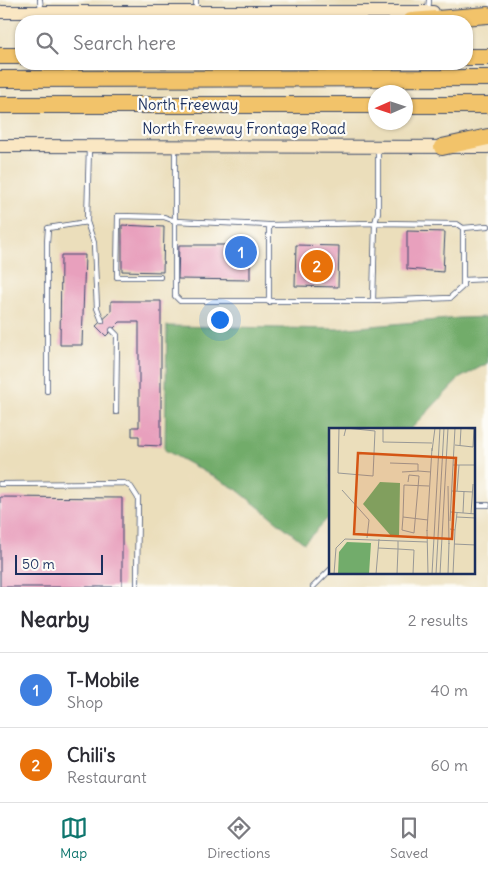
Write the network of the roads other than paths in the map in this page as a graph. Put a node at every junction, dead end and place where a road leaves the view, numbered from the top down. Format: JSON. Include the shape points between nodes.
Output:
{"nodes":[{"id":1,"x":41,"y":6,"type":"edge"},
{"id":2,"x":196,"y":6,"type":"edge"},
{"id":3,"x":327,"y":6,"type":"edge"},
{"id":4,"x":429,"y":6,"type":"edge"},
{"id":5,"x":0,"y":12,"type":"edge"},
{"id":6,"x":488,"y":14,"type":"edge"},
{"id":7,"x":473,"y":15,"type":"edge"},
{"id":8,"x":0,"y":56,"type":"edge"},
{"id":9,"x":15,"y":56,"type":"edge"},
{"id":10,"x":473,"y":57,"type":"edge"},
{"id":11,"x":488,"y":57,"type":"edge"},
{"id":12,"x":488,"y":78,"type":"edge"},
{"id":13,"x":0,"y":79,"type":"edge"},
{"id":14,"x":0,"y":105,"type":"edge"},
{"id":15,"x":368,"y":105,"type":"edge"},
{"id":16,"x":413,"y":105,"type":"edge"},
{"id":17,"x":488,"y":105,"type":"edge"},
{"id":18,"x":488,"y":137,"type":"edge"},
{"id":19,"x":89,"y":145,"type":"junction"},
{"id":20,"x":0,"y":146,"type":"edge"},
{"id":21,"x":175,"y":146,"type":"junction"},
{"id":22,"x":378,"y":146,"type":"junction"},
{"id":23,"x":442,"y":147,"type":"junction"},
{"id":24,"x":488,"y":147,"type":"edge"},
{"id":25,"x":175,"y":221,"type":"junction"},
{"id":26,"x":87,"y":222,"type":"junction"},
{"id":27,"x":375,"y":223,"type":"junction"},
{"id":28,"x":269,"y":225,"type":"junction"},
{"id":29,"x":488,"y":226,"type":"edge"},
{"id":30,"x":463,"y":228,"type":"junction"},
{"id":31,"x":160,"y":277,"type":"dead end"},
{"id":32,"x":488,"y":279,"type":"edge"},
{"id":33,"x":463,"y":280,"type":"junction"},
{"id":34,"x":373,"y":301,"type":"junction"},
{"id":35,"x":269,"y":302,"type":"junction"},
{"id":36,"x":102,"y":321,"type":"dead end"},
{"id":37,"x":112,"y":330,"type":"dead end"},
{"id":38,"x":48,"y":391,"type":"dead end"},
{"id":39,"x":116,"y":412,"type":"dead end"},
{"id":40,"x":0,"y":484,"type":"edge"},
{"id":41,"x":329,"y":571,"type":"edge"},
{"id":42,"x":137,"y":587,"type":"edge"},
{"id":43,"x":313,"y":587,"type":"edge"}],
"edges":[{"from":1,"to":2,"type":"main road"},
{"from":1,"to":5,"type":"main road"},
{"from":2,"to":3,"type":"main road"},
{"from":3,"to":4,"type":"main road"},
{"from":4,"to":6,"type":"main road"},
{"from":6,"to":7,"type":"highway"},
{"from":8,"to":9,"type":"highway"},
{"from":10,"to":11,"type":"highway"},
{"from":12,"to":13,"type":"highway","name":"North Freeway"},
{"from":14,"to":15,"type":"highway","name":"North Freeway"},
{"from":16,"to":17,"type":"highway"},
{"from":18,"to":23,"type":"highway"},
{"from":19,"to":20,"type":"main road","name":"North Freeway Frontage Road"},
{"from":19,"to":21,"type":"main road","name":"North Freeway Frontage Road"},
{"from":19,"to":26,"type":"lane"},
{"from":21,"to":22,"type":"main road","name":"North Freeway Frontage Road"},
{"from":21,"to":25,"type":"lane"},
{"from":22,"to":23,"type":"main road","name":"North Freeway Frontage Road"},
{"from":22,"to":27,"type":"lane","via":[[378,212]]},
{"from":23,"to":24,"type":"main road","name":"North Freeway Frontage Road"},
{"from":25,"to":28,"type":"lane"},
{"from":25,"to":31,"type":"lane","via":[[164,217],[118,216],[117,277]]},
{"from":25,"to":35,"type":"lane","via":[[175,296],[180,301]]},
{"from":26,"to":36,"type":"lane","via":[[94,243],[97,308]]},
{"from":26,"to":38,"type":"lane","via":[[48,228]]},
{"from":27,"to":28,"type":"lane"},
{"from":27,"to":30,"type":"lane","via":[[457,224]]},
{"from":27,"to":34,"type":"lane"},
{"from":28,"to":35,"type":"lane"},
{"from":29,"to":30,"type":"lane"},
{"from":30,"to":33,"type":"lane"},
{"from":32,"to":33,"type":"lane"},
{"from":33,"to":34,"type":"lane","via":[[463,286],[450,298]]},
{"from":34,"to":35,"type":"lane"},
{"from":37,"to":39,"type":"lane","via":[[117,335]]},
{"from":40,"to":42,"type":"lane","via":[[124,483],[131,487],[138,498]]},
{"from":41,"to":43,"type":"lane"}]}
